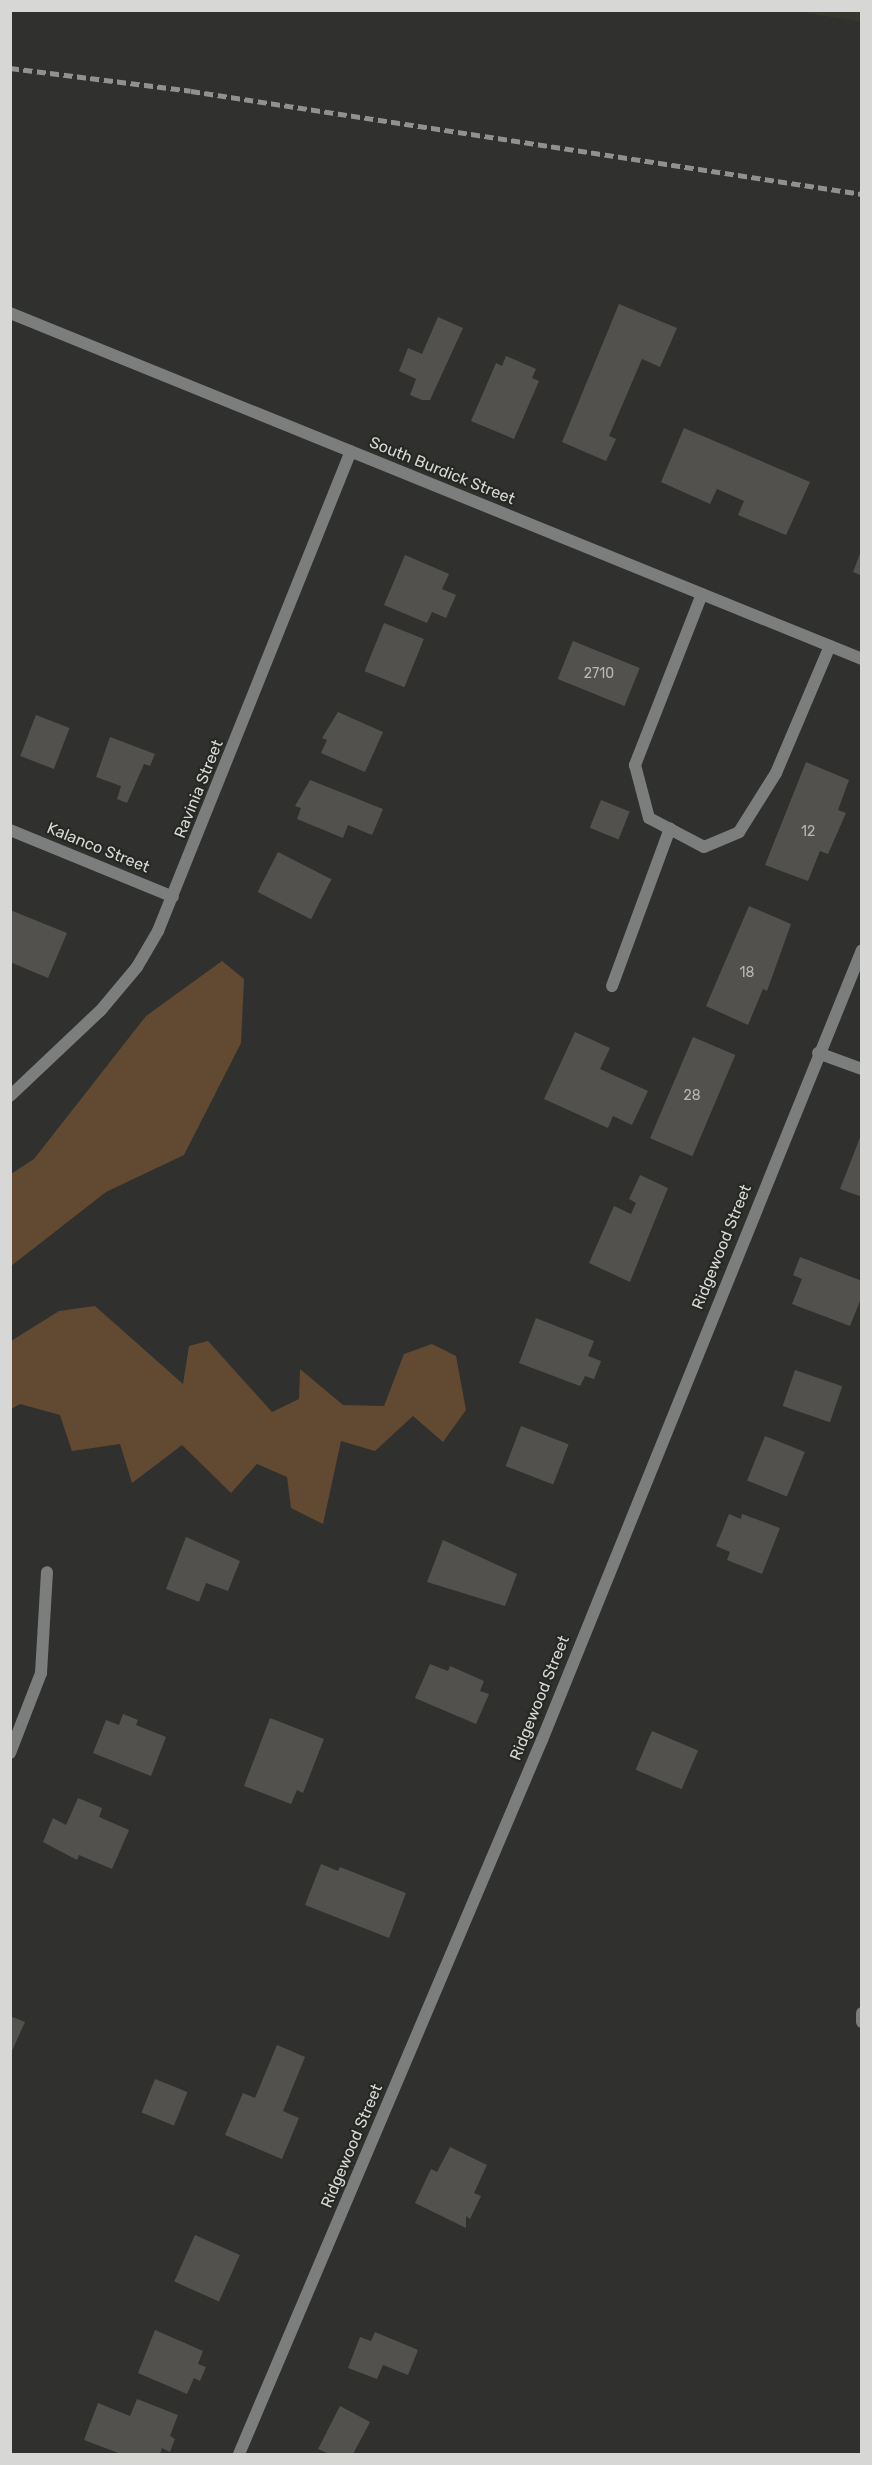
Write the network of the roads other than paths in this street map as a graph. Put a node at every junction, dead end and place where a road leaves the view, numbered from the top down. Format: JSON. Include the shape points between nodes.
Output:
{"nodes":[{"id":1,"x":10,"y":313,"type":"edge"},
{"id":2,"x":351,"y":451,"type":"junction"},
{"id":3,"x":702,"y":594,"type":"junction"},
{"id":4,"x":830,"y":646,"type":"junction"},
{"id":5,"x":861,"y":659,"type":"edge"},
{"id":6,"x":670,"y":828,"type":"junction"},
{"id":7,"x":10,"y":830,"type":"edge"},
{"id":8,"x":173,"y":897,"type":"junction"},
{"id":9,"x":861,"y":950,"type":"edge"},
{"id":10,"x":612,"y":986,"type":"dead end"},
{"id":11,"x":818,"y":1053,"type":"junction"},
{"id":12,"x":861,"y":1070,"type":"edge"},
{"id":13,"x":10,"y":1096,"type":"edge"},
{"id":14,"x":47,"y":1572,"type":"dead end"},
{"id":15,"x":10,"y":1753,"type":"edge"},
{"id":16,"x":861,"y":2013,"type":"edge"},
{"id":17,"x":861,"y":2022,"type":"edge"},
{"id":18,"x":239,"y":2454,"type":"edge"}],
"edges":[{"from":1,"to":2,"type":"street","name":"South Burdick Street"},
{"from":2,"to":3,"type":"street","name":"South Burdick Street"},
{"from":2,"to":8,"type":"street","name":"Ravinia Street"},
{"from":3,"to":4,"type":"street","name":"South Burdick Street"},
{"from":3,"to":6,"type":"street","via":[[635,765],[649,818]]},
{"from":4,"to":5,"type":"street","name":"South Burdick Street"},
{"from":4,"to":6,"type":"street","via":[[776,773],[738,832],[704,847]]},
{"from":6,"to":10,"type":"street"},
{"from":7,"to":8,"type":"street","name":"Kalanco Street"},
{"from":8,"to":13,"type":"street","name":"Ravinia Street","via":[[137,967],[61,1051]]},
{"from":9,"to":11,"type":"street","name":"Ridgewood Street"},
{"from":11,"to":12,"type":"street"},
{"from":11,"to":18,"type":"street","name":"Ridgewood Street","via":[[542,1740]]},
{"from":14,"to":15,"type":"street","via":[[41,1673]]},
{"from":16,"to":17,"type":"street"}]}
